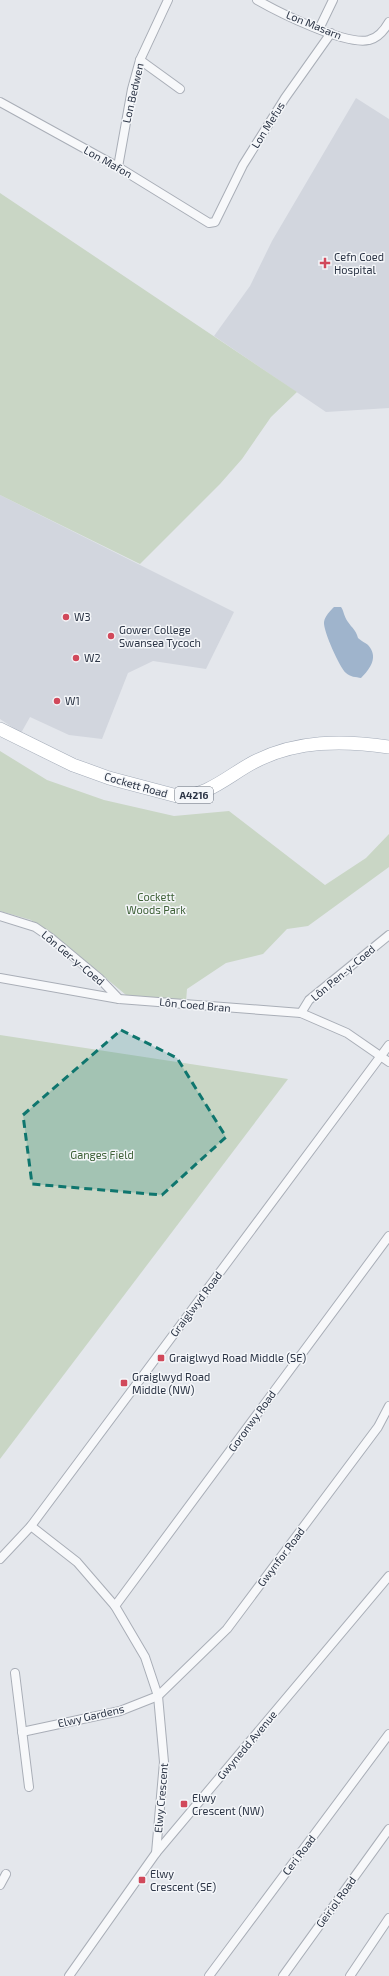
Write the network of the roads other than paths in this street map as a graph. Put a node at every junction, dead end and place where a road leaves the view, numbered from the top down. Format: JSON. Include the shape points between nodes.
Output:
{"nodes":[{"id":1,"x":168,"y":0,"type":"edge"},
{"id":2,"x":257,"y":0,"type":"edge"},
{"id":3,"x":333,"y":0,"type":"edge"},
{"id":4,"x":389,"y":22,"type":"edge"},
{"id":5,"x":319,"y":29,"type":"junction"},
{"id":6,"x":331,"y":33,"type":"junction"},
{"id":7,"x":140,"y":60,"type":"junction"},
{"id":8,"x":180,"y":89,"type":"dead end"},
{"id":9,"x":0,"y":102,"type":"edge"},
{"id":10,"x":118,"y":167,"type":"junction"},
{"id":11,"x":215,"y":222,"type":"joint"},
{"id":12,"x":0,"y":729,"type":"edge"},
{"id":13,"x":389,"y":747,"type":"edge"},
{"id":14,"x":0,"y":916,"type":"edge"},
{"id":15,"x":389,"y":935,"type":"edge"},
{"id":16,"x":0,"y":978,"type":"edge"},
{"id":17,"x":119,"y":999,"type":"junction"},
{"id":18,"x":301,"y":1013,"type":"junction"},
{"id":19,"x":389,"y":1045,"type":"edge"},
{"id":20,"x":380,"y":1055,"type":"junction"},
{"id":21,"x":389,"y":1062,"type":"edge"},
{"id":22,"x":389,"y":1236,"type":"edge"},
{"id":23,"x":389,"y":1406,"type":"edge"},
{"id":24,"x":31,"y":1526,"type":"junction"},
{"id":25,"x":0,"y":1559,"type":"edge"},
{"id":26,"x":389,"y":1576,"type":"edge"},
{"id":27,"x":115,"y":1606,"type":"junction"},
{"id":28,"x":15,"y":1673,"type":"dead end"},
{"id":29,"x":158,"y":1696,"type":"junction"},
{"id":30,"x":22,"y":1732,"type":"junction"},
{"id":31,"x":389,"y":1734,"type":"edge"},
{"id":32,"x":29,"y":1787,"type":"dead end"},
{"id":33,"x":389,"y":1829,"type":"edge"},
{"id":34,"x":156,"y":1853,"type":"junction"},
{"id":35,"x":6,"y":1874,"type":"dead end"},
{"id":36,"x":0,"y":1884,"type":"edge"},
{"id":37,"x":389,"y":1918,"type":"edge"},
{"id":38,"x":69,"y":1976,"type":"edge"},
{"id":39,"x":208,"y":1976,"type":"edge"},
{"id":40,"x":282,"y":1976,"type":"edge"},
{"id":41,"x":350,"y":1976,"type":"edge"}],
"edges":[{"from":1,"to":7,"type":"street","name":"Lon Bedwen"},
{"from":2,"to":5,"type":"street","name":"Lon Masarn"},
{"from":3,"to":5,"type":"street"},
{"from":4,"to":6,"type":"street","name":"Lon Masarn","via":[[380,35],[370,40],[358,41]]},
{"from":5,"to":6,"type":"street","name":"Lon Masarn"},
{"from":6,"to":11,"type":"street","name":"Lon Mefus","via":[[285,98],[243,166]]},
{"from":7,"to":8,"type":"street"},
{"from":7,"to":10,"type":"street","name":"Lon Bedwen","via":[[132,88]]},
{"from":9,"to":10,"type":"street","name":"Lon Mafon"},
{"from":10,"to":11,"type":"street","name":"Lon Mafon","via":[[209,223]]},
{"from":12,"to":13,"type":"main road","name":"Cockett Road","number":"A4216","via":[[73,765],[109,778],[177,796],[199,794],[255,762],[290,749],[327,743]]},
{"from":14,"to":17,"type":"street","name":"Lôn Ger-y-Coed","via":[[35,927],[51,938],[99,978]]},
{"from":15,"to":18,"type":"street","name":"Lôn Pen-y-Coed","via":[[309,1000]]},
{"from":16,"to":17,"type":"street","name":"Lôn Coed Bran"},
{"from":17,"to":18,"type":"street","name":"Lôn Coed Bran"},
{"from":18,"to":20,"type":"street","name":"Lôn Coed Bran","via":[[347,1033]]},
{"from":19,"to":20,"type":"street","name":"Graiglwyd Road"},
{"from":20,"to":21,"type":"street","name":"Lôn Coed Bran"},
{"from":20,"to":24,"type":"street","name":"Graiglwyd Road"},
{"from":22,"to":27,"type":"street","name":"Goronwy Road"},
{"from":23,"to":29,"type":"street","name":"Gwynfor Road","via":[[378,1427],[227,1628]]},
{"from":24,"to":25,"type":"street","name":"Graiglwyd Road"},
{"from":24,"to":27,"type":"street","name":"Elwy Crescent","via":[[78,1562]]},
{"from":26,"to":34,"type":"street","name":"Gwynedd Avenue"},
{"from":27,"to":29,"type":"street","name":"Elwy Crescent","via":[[145,1657]]},
{"from":28,"to":30,"type":"street"},
{"from":29,"to":30,"type":"street","name":"Elwy Gardens","via":[[120,1711]]},
{"from":29,"to":34,"type":"street","name":"Elwy Crescent","via":[[164,1762]]},
{"from":30,"to":32,"type":"street"},
{"from":31,"to":39,"type":"street","name":"Ceri Road"},
{"from":33,"to":40,"type":"street","name":"Geiriol Road"},
{"from":34,"to":38,"type":"street","name":"Gwynedd Avenue"},
{"from":35,"to":36,"type":"street"},
{"from":37,"to":41,"type":"street"}]}
